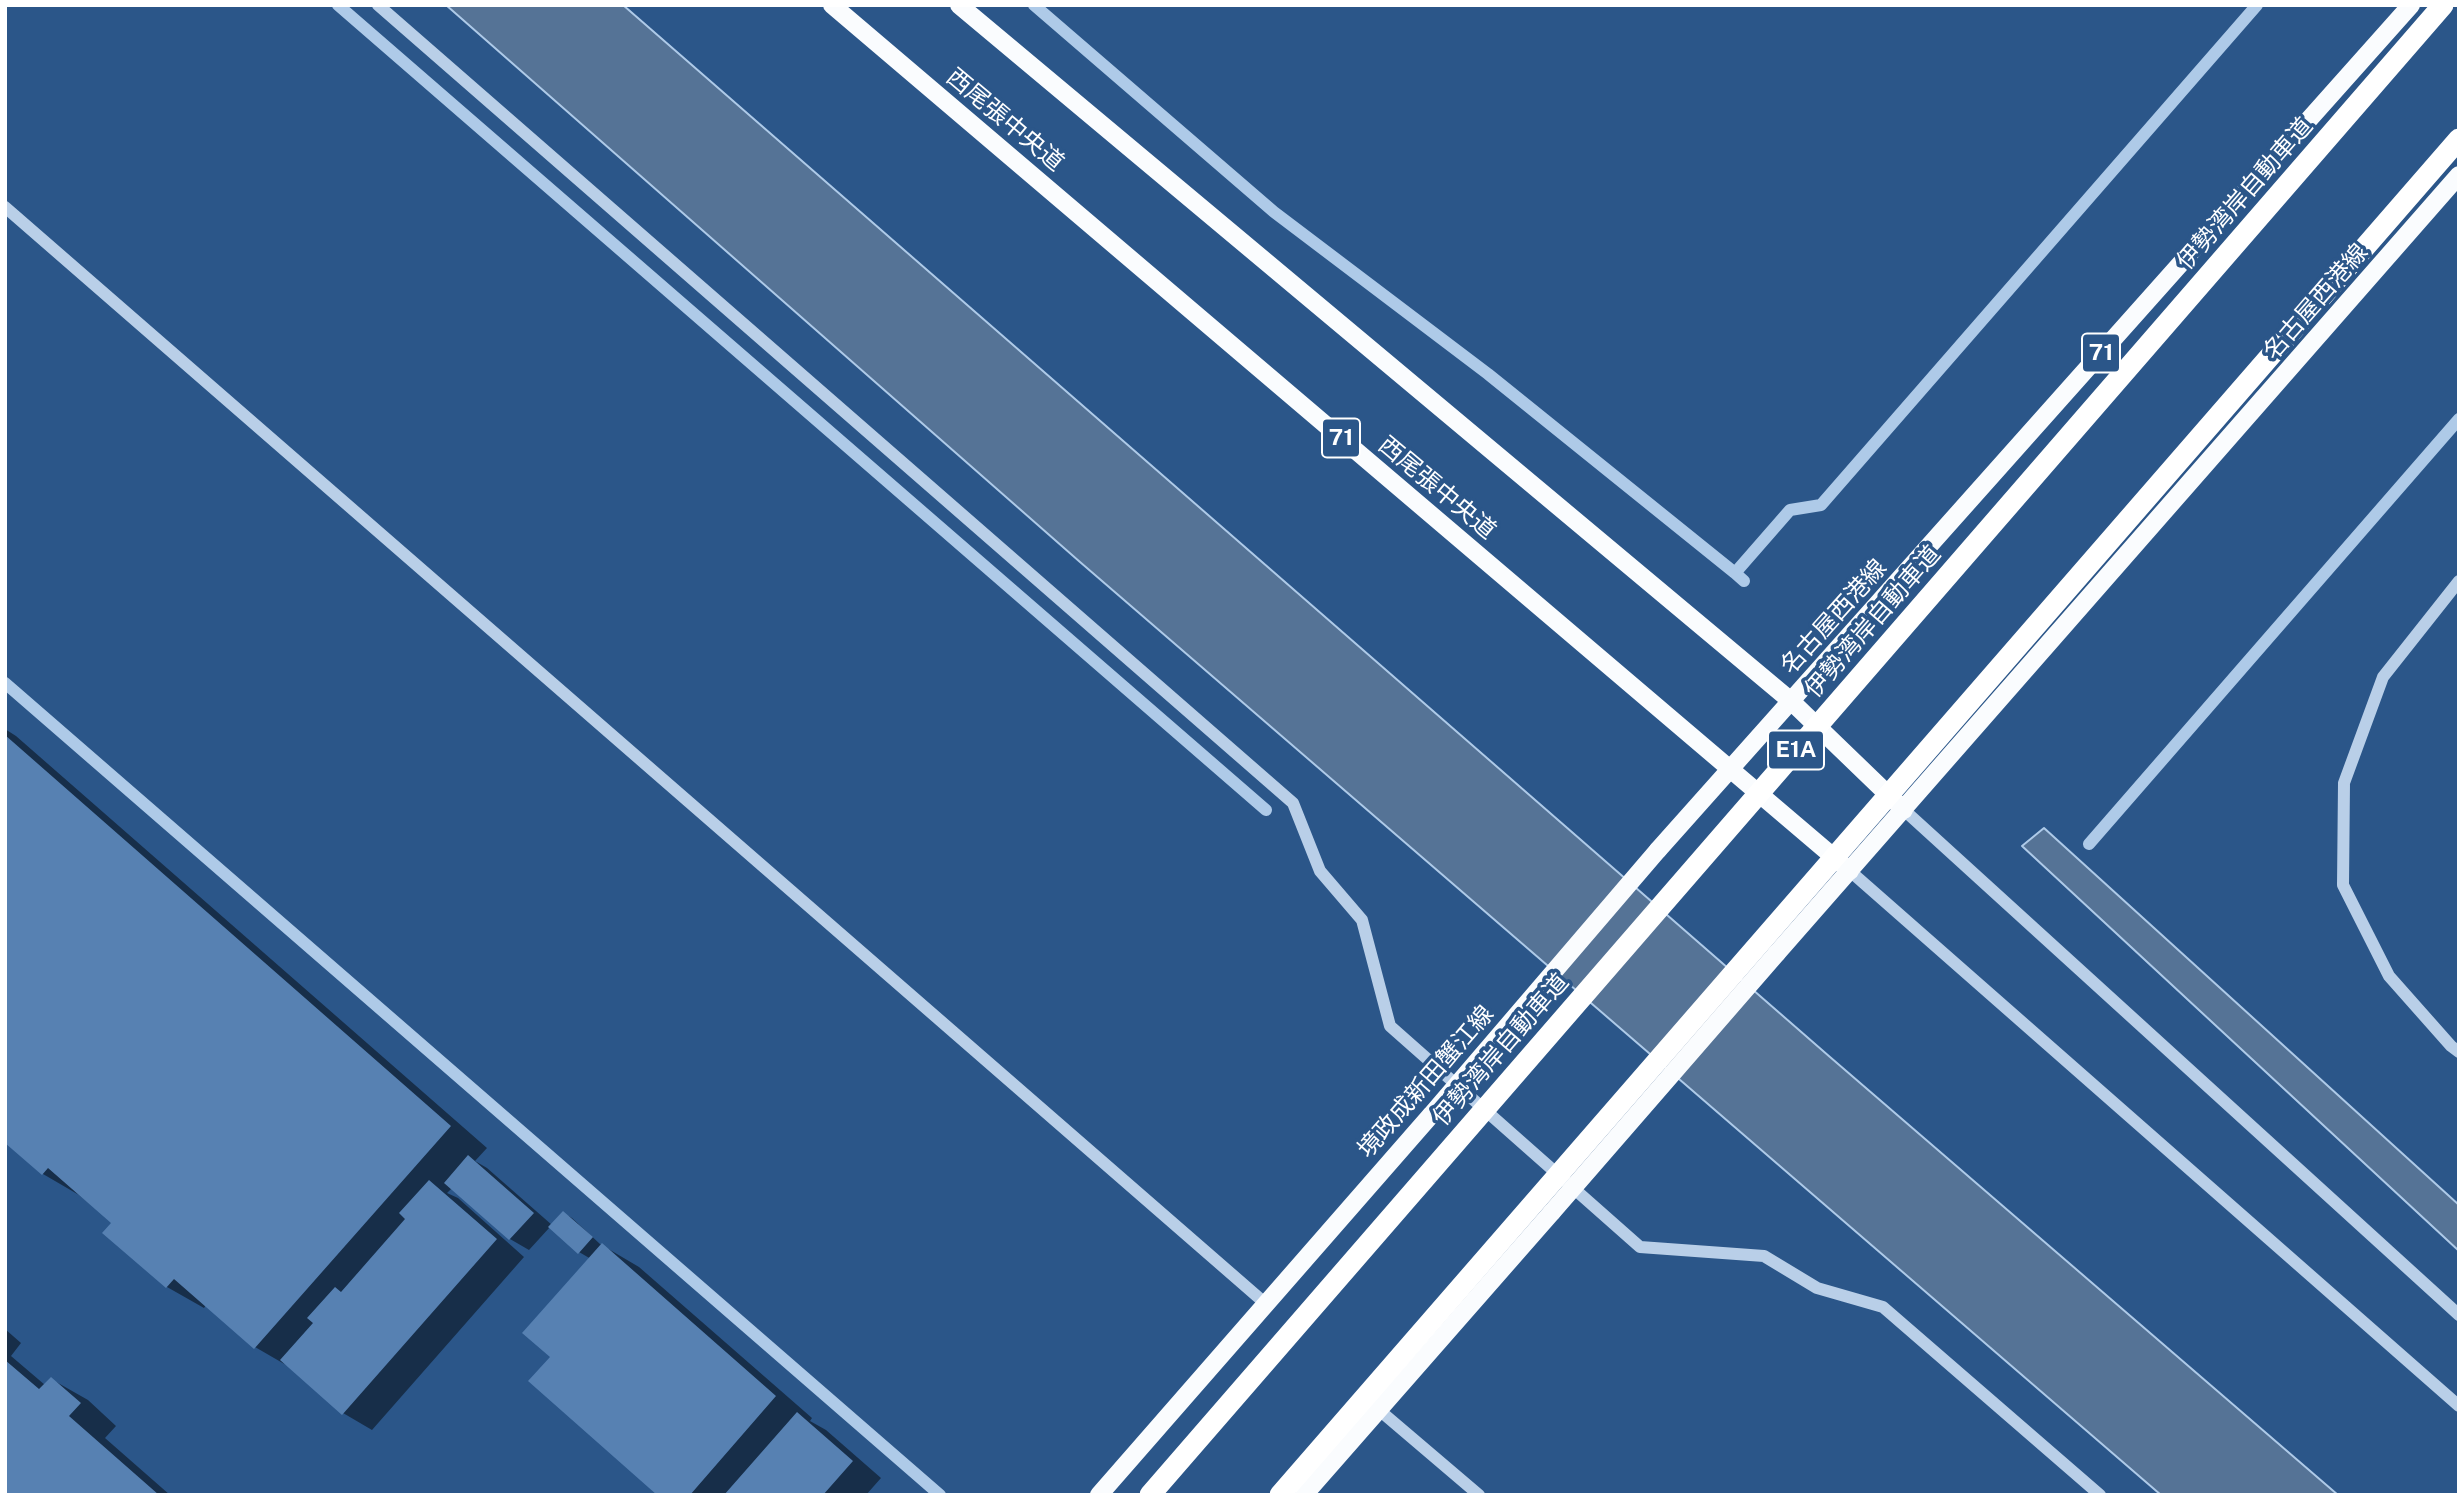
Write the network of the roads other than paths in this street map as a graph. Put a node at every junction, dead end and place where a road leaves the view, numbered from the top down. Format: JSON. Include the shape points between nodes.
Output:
{"nodes":[{"id":1,"x":378,"y":5,"type":"edge"},
{"id":2,"x":832,"y":5,"type":"edge"},
{"id":3,"x":959,"y":5,"type":"edge"},
{"id":4,"x":2411,"y":5,"type":"edge"},
{"id":5,"x":2443,"y":5,"type":"edge"},
{"id":6,"x":2459,"y":139,"type":"edge"},
{"id":7,"x":2459,"y":175,"type":"edge"},
{"id":8,"x":5,"y":207,"type":"edge"},
{"id":9,"x":2459,"y":581,"type":"edge"},
{"id":10,"x":1791,"y":701,"type":"junction"},
{"id":11,"x":1729,"y":768,"type":"junction"},
{"id":12,"x":1904,"y":810,"type":"junction"},
{"id":13,"x":1850,"y":871,"type":"junction"},
{"id":14,"x":2459,"y":1052,"type":"edge"},
{"id":15,"x":1266,"y":1304,"type":"junction"},
{"id":16,"x":2459,"y":1315,"type":"edge"},
{"id":17,"x":2459,"y":1406,"type":"edge"},
{"id":18,"x":1378,"y":1409,"type":"junction"},
{"id":19,"x":1099,"y":1495,"type":"edge"},
{"id":20,"x":1150,"y":1495,"type":"edge"},
{"id":21,"x":1280,"y":1495,"type":"edge"},
{"id":22,"x":1304,"y":1495,"type":"edge"},
{"id":23,"x":1479,"y":1495,"type":"edge"},
{"id":24,"x":2101,"y":1495,"type":"edge"}],
"edges":[{"from":1,"to":24,"type":"street","via":[[1293,803],[1321,871],[1362,920],[1390,1026],[1640,1247],[1764,1256],[1816,1288],[1883,1307]]},
{"from":2,"to":11,"type":"main road","name":"西尾張中央道","number":"71"},
{"from":3,"to":10,"type":"main road"},
{"from":4,"to":10,"type":"main road","name":"名古屋西港線","number":"71"},
{"from":5,"to":20,"type":"highway","name":"伊勢湾岸自動車道","number":"E1A","bridge":true},
{"from":6,"to":21,"type":"highway","bridge":true},
{"from":7,"to":12,"type":"main road","name":"名古屋西港線"},
{"from":8,"to":15,"type":"street"},
{"from":9,"to":14,"type":"street","via":[[2383,677],[2344,783],[2343,847],[2343,885],[2389,976]]},
{"from":10,"to":11,"type":"main road","name":"境政成新田蟹江線"},
{"from":10,"to":12,"type":"main road","name":"名古屋西港線"},
{"from":11,"to":13,"type":"main road","name":"西尾張中央道","number":"71"},
{"from":11,"to":15,"type":"main road","name":"境政成新田蟹江線","bridge":true},
{"from":12,"to":13,"type":"main road"},
{"from":12,"to":16,"type":"street"},
{"from":13,"to":17,"type":"street"},
{"from":13,"to":18,"type":"main road","bridge":true},
{"from":15,"to":19,"type":"main road","name":"境政成新田蟹江線"},
{"from":18,"to":22,"type":"main road"},
{"from":18,"to":23,"type":"street"}]}
